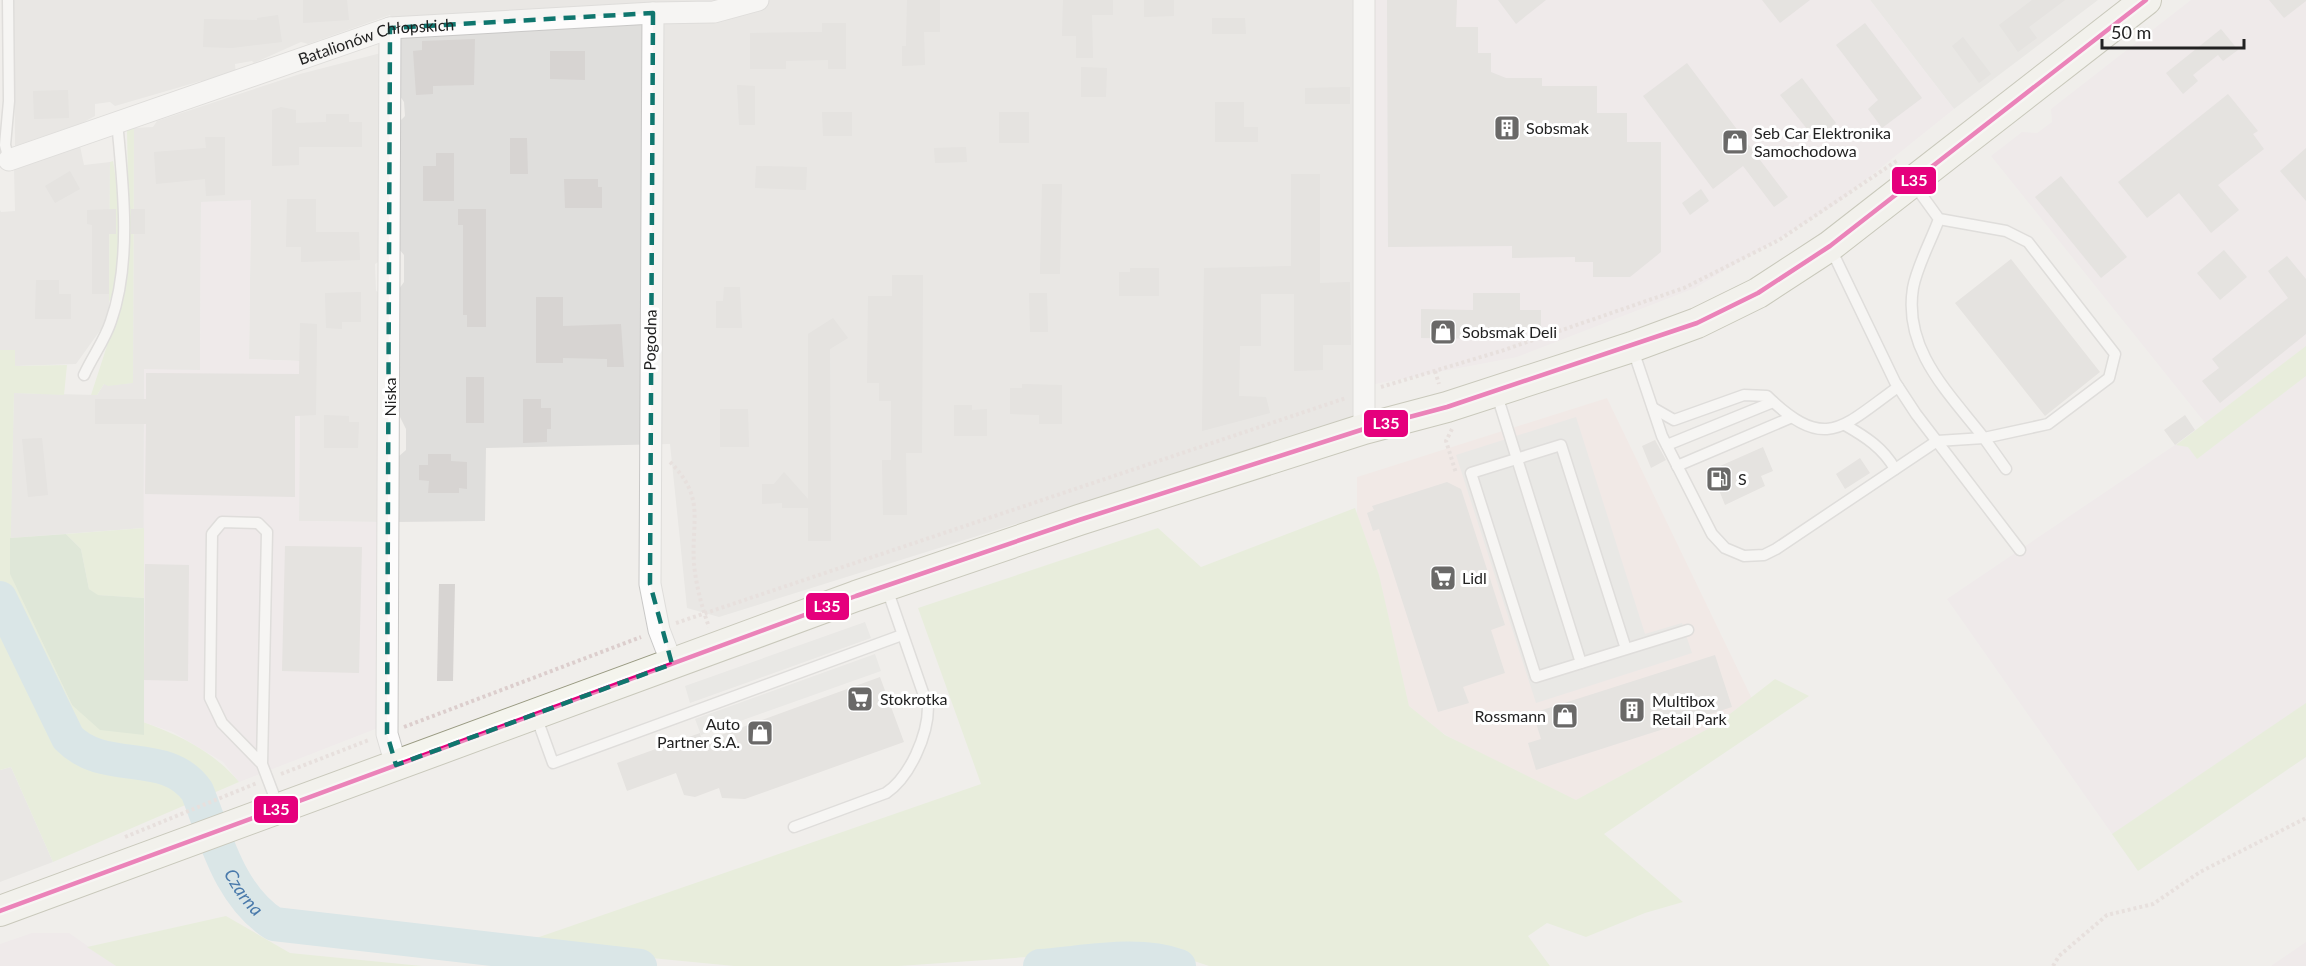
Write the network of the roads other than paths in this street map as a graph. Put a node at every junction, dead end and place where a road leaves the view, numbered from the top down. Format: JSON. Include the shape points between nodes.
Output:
{"nodes":[{"id":1,"x":8,"y":0,"type":"edge"},
{"id":2,"x":758,"y":0,"type":"edge"},
{"id":3,"x":1364,"y":0,"type":"edge"},
{"id":4,"x":2146,"y":0,"type":"edge"},
{"id":5,"x":631,"y":7,"type":"edge"},
{"id":6,"x":653,"y":13,"type":"junction"},
{"id":7,"x":390,"y":28,"type":"junction"},
{"id":8,"x":117,"y":122,"type":"junction"},
{"id":9,"x":9,"y":160,"type":"joint"},
{"id":10,"x":1913,"y":183,"type":"junction"},
{"id":11,"x":1939,"y":219,"type":"junction"},
{"id":12,"x":1830,"y":246,"type":"junction"},
{"id":13,"x":1632,"y":347,"type":"junction"},
{"id":14,"x":84,"y":375,"type":"dead end"},
{"id":15,"x":1898,"y":387,"type":"junction"},
{"id":16,"x":1496,"y":391,"type":"junction"},
{"id":17,"x":1773,"y":402,"type":"junction"},
{"id":18,"x":1653,"y":408,"type":"junction"},
{"id":19,"x":1790,"y":418,"type":"junction"},
{"id":20,"x":1845,"y":425,"type":"junction"},
{"id":21,"x":1364,"y":429,"type":"junction"},
{"id":22,"x":1983,"y":438,"type":"junction"},
{"id":23,"x":1936,"y":441,"type":"junction"},
{"id":24,"x":1666,"y":445,"type":"junction"},
{"id":25,"x":1517,"y":459,"type":"junction"},
{"id":26,"x":1677,"y":466,"type":"junction"},
{"id":27,"x":1895,"y":469,"type":"junction"},
{"id":28,"x":2006,"y":469,"type":"dead end"},
{"id":29,"x":2020,"y":550,"type":"dead end"},
{"id":30,"x":885,"y":586,"type":"junction"},
{"id":31,"x":1688,"y":630,"type":"dead end"},
{"id":32,"x":902,"y":635,"type":"junction"},
{"id":33,"x":1626,"y":650,"type":"junction"},
{"id":34,"x":1581,"y":663,"type":"junction"},
{"id":35,"x":672,"y":664,"type":"junction"},
{"id":36,"x":536,"y":714,"type":"junction"},
{"id":37,"x":262,"y":764,"type":"junction"},
{"id":38,"x":396,"y":765,"type":"junction"},
{"id":39,"x":279,"y":809,"type":"junction"},
{"id":40,"x":794,"y":828,"type":"dead end"},
{"id":41,"x":0,"y":911,"type":"edge"}],
"edges":[{"from":1,"to":9,"type":"lane","via":[[9,100],[5,145]]},
{"from":2,"to":6,"type":"street","name":"Batalionów Chłopskich","via":[[714,12]]},
{"from":3,"to":21,"type":"street"},
{"from":4,"to":10,"type":"main road"},
{"from":5,"to":6,"type":"street","name":"Batalionów Chłopskich"},
{"from":5,"to":7,"type":"street","name":"Batalionów Chłopskich"},
{"from":6,"to":35,"type":"street","name":"Pogodna","via":[[650,572],[659,630]]},
{"from":7,"to":8,"type":"street","name":"Batalionów Chłopskich"},
{"from":7,"to":38,"type":"street","name":"Niska","via":[[387,734]]},
{"from":8,"to":9,"type":"street","name":"Batalionów Chłopskich"},
{"from":8,"to":14,"type":"lane","via":[[123,179],[119,292],[107,331]]},
{"from":10,"to":11,"type":"lane"},
{"from":10,"to":12,"type":"main road"},
{"from":11,"to":22,"type":"lane","via":[[1913,288],[1912,319],[1923,359]]},
{"from":11,"to":22,"type":"lane","via":[[2006,231],[2028,242],[2115,354],[2109,378],[2048,424]]},
{"from":12,"to":13,"type":"main road","via":[[1731,308]]},
{"from":12,"to":15,"type":"lane"},
{"from":13,"to":16,"type":"main road"},
{"from":13,"to":18,"type":"lane"},
{"from":15,"to":20,"type":"lane"},
{"from":15,"to":23,"type":"lane"},
{"from":16,"to":21,"type":"main road"},
{"from":16,"to":25,"type":"lane"},
{"from":17,"to":18,"type":"lane","via":[[1767,396],[1744,395],[1674,420]]},
{"from":17,"to":19,"type":"lane"},
{"from":17,"to":24,"type":"lane"},
{"from":18,"to":24,"type":"lane"},
{"from":19,"to":20,"type":"lane","via":[[1818,430]]},
{"from":19,"to":26,"type":"lane"},
{"from":20,"to":27,"type":"lane","via":[[1886,453]]},
{"from":21,"to":30,"type":"main road"},
{"from":22,"to":23,"type":"lane"},
{"from":22,"to":28,"type":"lane"},
{"from":23,"to":27,"type":"lane"},
{"from":23,"to":29,"type":"lane"},
{"from":24,"to":26,"type":"lane"},
{"from":25,"to":33,"type":"lane","via":[[1561,445]]},
{"from":25,"to":34,"type":"lane"},
{"from":25,"to":34,"type":"lane","via":[[1471,473],[1536,678]]},
{"from":26,"to":27,"type":"lane","via":[[1717,541],[1734,552],[1753,556],[1776,549]]},
{"from":30,"to":32,"type":"lane"},
{"from":30,"to":35,"type":"main road"},
{"from":31,"to":33,"type":"lane"},
{"from":32,"to":36,"type":"lane","via":[[554,764]]},
{"from":32,"to":40,"type":"lane","via":[[928,707],[928,724],[898,784],[886,793]]},
{"from":33,"to":34,"type":"lane"},
{"from":35,"to":36,"type":"main road"},
{"from":36,"to":38,"type":"main road"},
{"from":37,"to":37,"type":"lane","via":[[222,723],[210,698],[212,534],[222,522],[258,523],[267,532]]},
{"from":37,"to":39,"type":"lane"},
{"from":38,"to":39,"type":"main road"},
{"from":39,"to":41,"type":"main road"}]}
